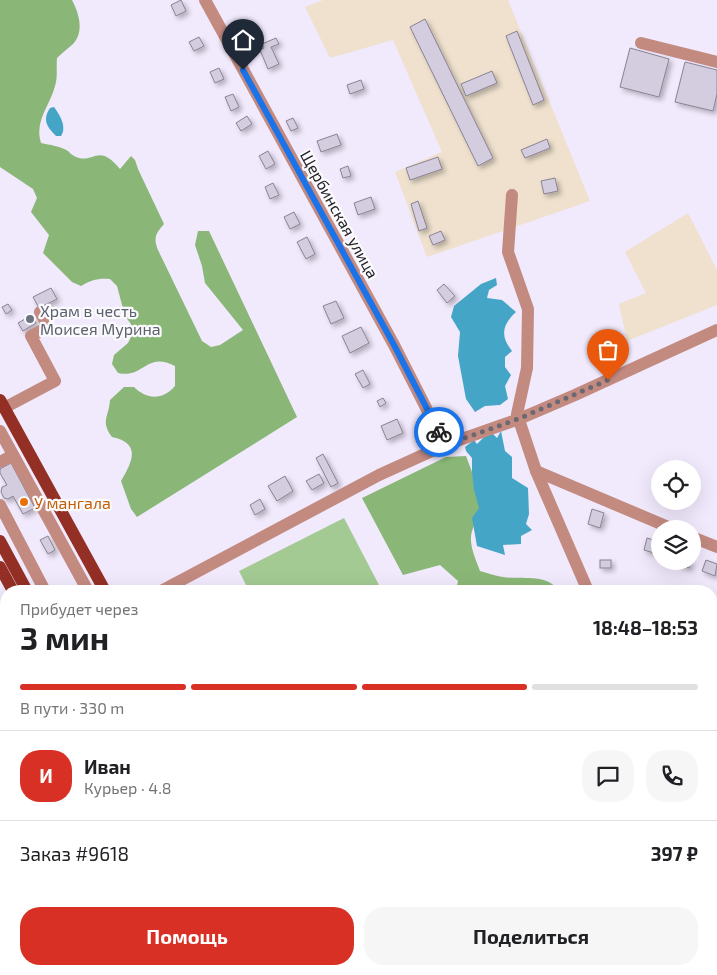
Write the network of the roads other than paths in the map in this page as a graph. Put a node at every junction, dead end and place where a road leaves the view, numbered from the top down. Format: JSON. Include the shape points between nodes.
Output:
{"nodes":[{"id":1,"x":205,"y":0,"type":"edge"},
{"id":2,"x":641,"y":43,"type":"dead end"},
{"id":3,"x":717,"y":62,"type":"edge"},
{"id":4,"x":512,"y":195,"type":"dead end"},
{"id":5,"x":40,"y":312,"type":"dead end"},
{"id":6,"x":717,"y":330,"type":"edge"},
{"id":7,"x":2,"y":404,"type":"edge"},
{"id":8,"x":518,"y":419,"type":"junction"},
{"id":9,"x":0,"y":432,"type":"edge"},
{"id":10,"x":445,"y":445,"type":"junction"},
{"id":11,"x":13,"y":455,"type":"junction"},
{"id":12,"x":0,"y":462,"type":"edge"},
{"id":13,"x":536,"y":471,"type":"junction"},
{"id":14,"x":0,"y":505,"type":"edge"},
{"id":15,"x":652,"y":520,"type":"edge"},
{"id":16,"x":0,"y":541,"type":"edge"},
{"id":17,"x":701,"y":541,"type":"edge"},
{"id":18,"x":717,"y":547,"type":"edge"},
{"id":19,"x":0,"y":567,"type":"edge"},
{"id":20,"x":10,"y":585,"type":"edge"},
{"id":21,"x":24,"y":585,"type":"edge"},
{"id":22,"x":42,"y":585,"type":"edge"},
{"id":23,"x":85,"y":585,"type":"edge"},
{"id":24,"x":102,"y":585,"type":"edge"},
{"id":25,"x":172,"y":585,"type":"edge"},
{"id":26,"x":585,"y":585,"type":"edge"}],
"edges":[{"from":1,"to":10,"type":"street","name":"Щербинская улица","via":[[394,345]]},
{"from":2,"to":3,"type":"street"},
{"from":4,"to":8,"type":"street","via":[[508,252],[528,309],[527,368]]},
{"from":5,"to":7,"type":"street","via":[[48,327],[31,336],[55,381]]},
{"from":6,"to":8,"type":"street"},
{"from":7,"to":24,"type":"main road"},
{"from":8,"to":10,"type":"street"},
{"from":8,"to":13,"type":"street"},
{"from":9,"to":11,"type":"street"},
{"from":10,"to":25,"type":"street","via":[[379,476]]},
{"from":11,"to":12,"type":"street"},
{"from":11,"to":23,"type":"street"},
{"from":13,"to":15,"type":"street"},
{"from":13,"to":26,"type":"street"},
{"from":14,"to":22,"type":"street"},
{"from":16,"to":21,"type":"main road"},
{"from":17,"to":18,"type":"street"},
{"from":19,"to":20,"type":"main road"}]}
